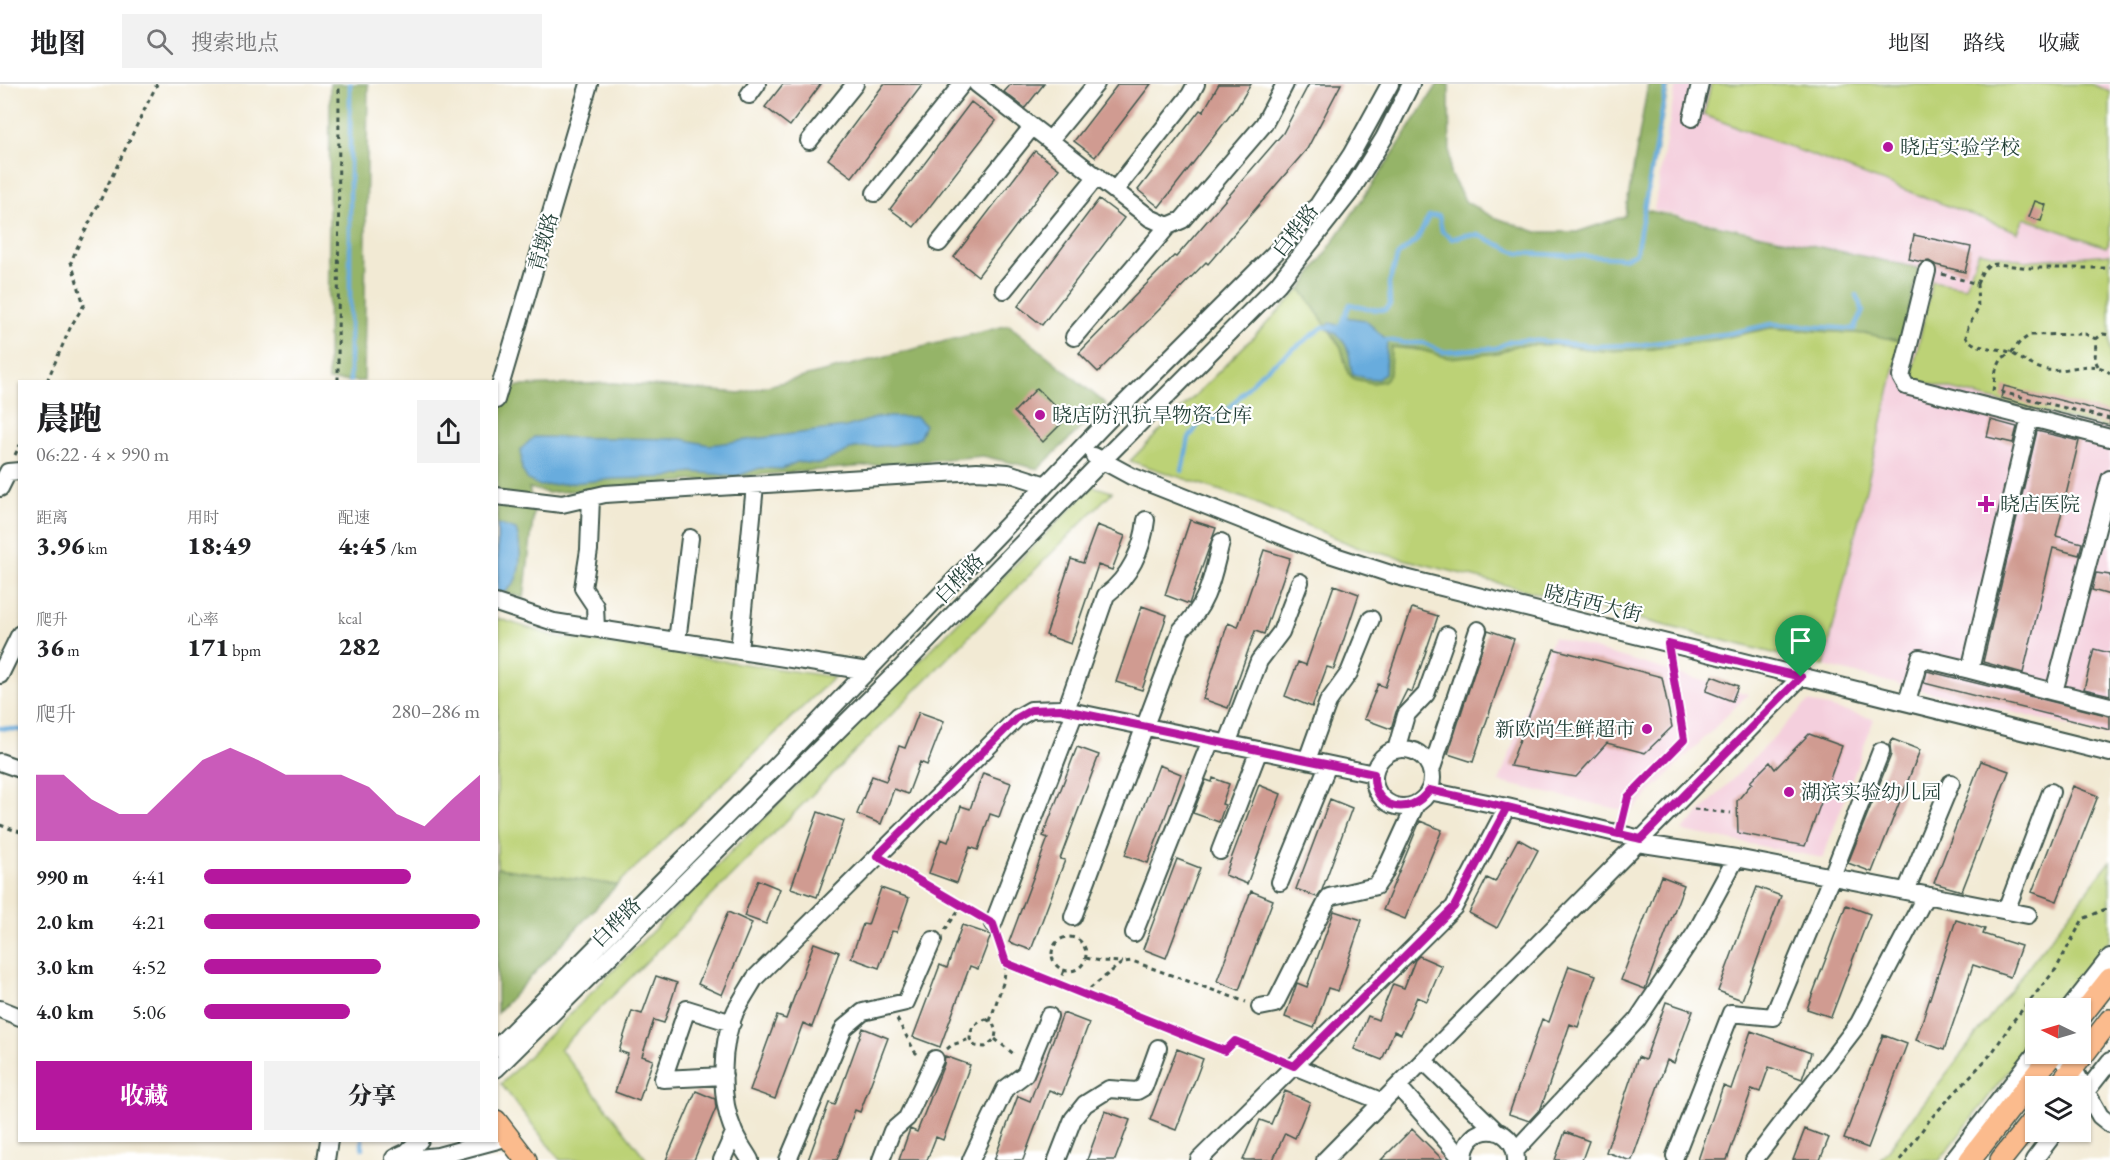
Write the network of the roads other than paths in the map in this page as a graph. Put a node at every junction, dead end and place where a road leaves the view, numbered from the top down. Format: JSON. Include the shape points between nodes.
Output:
{"nodes":[{"id":1,"x":588,"y":84,"type":"edge"},
{"id":2,"x":855,"y":84,"type":"edge"},
{"id":3,"x":962,"y":84,"type":"edge"},
{"id":4,"x":1096,"y":84,"type":"edge"},
{"id":5,"x":1196,"y":84,"type":"edge"},
{"id":6,"x":1285,"y":84,"type":"edge"},
{"id":7,"x":1390,"y":84,"type":"edge"},
{"id":8,"x":1411,"y":84,"type":"edge"},
{"id":9,"x":1700,"y":84,"type":"edge"},
{"id":10,"x":980,"y":85,"type":"edge"},
{"id":11,"x":1692,"y":118,"type":"dead end"},
{"id":12,"x":1032,"y":127,"type":"junction"},
{"id":13,"x":1050,"y":140,"type":"junction"},
{"id":14,"x":810,"y":141,"type":"dead end"},
{"id":15,"x":1096,"y":176,"type":"junction"},
{"id":16,"x":1115,"y":190,"type":"junction"},
{"id":17,"x":875,"y":193,"type":"dead end"},
{"id":18,"x":1168,"y":226,"type":"junction"},
{"id":19,"x":939,"y":243,"type":"dead end"},
{"id":20,"x":1926,"y":271,"type":"road end"},
{"id":21,"x":1004,"y":290,"type":"dead end"},
{"id":22,"x":1074,"y":337,"type":"dead end"},
{"id":23,"x":498,"y":393,"type":"edge"},
{"id":24,"x":2030,"y":417,"type":"junction"},
{"id":25,"x":2110,"y":438,"type":"edge"},
{"id":26,"x":1081,"y":449,"type":"junction"},
{"id":27,"x":1102,"y":461,"type":"junction"},
{"id":28,"x":18,"y":471,"type":"edge"},
{"id":29,"x":2110,"y":479,"type":"edge"},
{"id":30,"x":755,"y":485,"type":"junction"},
{"id":31,"x":1046,"y":485,"type":"junction"},
{"id":32,"x":0,"y":488,"type":"edge"},
{"id":33,"x":498,"y":496,"type":"edge"},
{"id":34,"x":591,"y":497,"type":"junction"},
{"id":35,"x":1146,"y":520,"type":"dead end"},
{"id":36,"x":690,"y":538,"type":"dead end"},
{"id":37,"x":1221,"y":542,"type":"dead end"},
{"id":38,"x":1300,"y":582,"type":"dead end"},
{"id":39,"x":498,"y":604,"type":"edge"},
{"id":40,"x":1371,"y":619,"type":"dead end"},
{"id":41,"x":596,"y":628,"type":"junction"},
{"id":42,"x":1478,"y":630,"type":"dead end"},
{"id":43,"x":1447,"y":635,"type":"dead end"},
{"id":44,"x":18,"y":638,"type":"edge"},
{"id":45,"x":677,"y":641,"type":"junction"},
{"id":46,"x":739,"y":651,"type":"junction"},
{"id":47,"x":1970,"y":670,"type":"junction"},
{"id":48,"x":867,"y":671,"type":"junction"},
{"id":49,"x":0,"y":675,"type":"edge"},
{"id":50,"x":1801,"y":677,"type":"junction"},
{"id":51,"x":2054,"y":692,"type":"junction"},
{"id":52,"x":1906,"y":702,"type":"junction"},
{"id":53,"x":2110,"y":706,"type":"edge"},
{"id":54,"x":1070,"y":711,"type":"junction"},
{"id":55,"x":1145,"y":726,"type":"junction"},
{"id":56,"x":1219,"y":742,"type":"junction"},
{"id":57,"x":1259,"y":750,"type":"junction"},
{"id":58,"x":1396,"y":750,"type":"junction"},
{"id":59,"x":1881,"y":751,"type":"dead end"},
{"id":60,"x":2110,"y":753,"type":"edge"},
{"id":61,"x":1307,"y":760,"type":"junction"},
{"id":62,"x":0,"y":762,"type":"edge"},
{"id":63,"x":1328,"y":765,"type":"junction"},
{"id":64,"x":18,"y":768,"type":"edge"},
{"id":65,"x":1431,"y":771,"type":"junction"},
{"id":66,"x":1374,"y":774,"type":"junction"},
{"id":67,"x":1951,"y":783,"type":"dead end"},
{"id":68,"x":1429,"y":790,"type":"junction"},
{"id":69,"x":2051,"y":792,"type":"dead end"},
{"id":70,"x":1416,"y":804,"type":"junction"},
{"id":71,"x":1507,"y":807,"type":"junction"},
{"id":72,"x":1639,"y":841,"type":"junction"},
{"id":73,"x":1220,"y":851,"type":"dead end"},
{"id":74,"x":1736,"y":858,"type":"junction"},
{"id":75,"x":1832,"y":876,"type":"junction"},
{"id":76,"x":1280,"y":882,"type":"dead end"},
{"id":77,"x":1906,"y":891,"type":"junction"},
{"id":78,"x":1926,"y":895,"type":"junction"},
{"id":79,"x":2006,"y":911,"type":"junction"},
{"id":80,"x":2028,"y":915,"type":"dead end"},
{"id":81,"x":1073,"y":917,"type":"dead end"},
{"id":82,"x":993,"y":924,"type":"road end"},
{"id":83,"x":1134,"y":933,"type":"dead end"},
{"id":84,"x":933,"y":940,"type":"road end"},
{"id":85,"x":2110,"y":957,"type":"edge"},
{"id":86,"x":2110,"y":979,"type":"edge"},
{"id":87,"x":2078,"y":998,"type":"edge"},
{"id":88,"x":2091,"y":1003,"type":"edge"},
{"id":89,"x":1260,"y":1007,"type":"road end"},
{"id":90,"x":0,"y":1010,"type":"edge"},
{"id":91,"x":18,"y":1016,"type":"edge"},
{"id":92,"x":1048,"y":1016,"type":"dead end"},
{"id":93,"x":2110,"y":1020,"type":"edge"},
{"id":94,"x":732,"y":1023,"type":"junction"},
{"id":95,"x":498,"y":1046,"type":"edge"},
{"id":96,"x":1158,"y":1048,"type":"dead end"},
{"id":97,"x":935,"y":1059,"type":"road end"},
{"id":98,"x":1423,"y":1060,"type":"junction"},
{"id":99,"x":2110,"y":1061,"type":"edge"},
{"id":100,"x":2027,"y":1064,"type":"edge"},
{"id":101,"x":2044,"y":1064,"type":"edge"},
{"id":102,"x":2068,"y":1064,"type":"edge"},
{"id":103,"x":498,"y":1066,"type":"edge"},
{"id":104,"x":1294,"y":1066,"type":"junction"},
{"id":105,"x":2073,"y":1068,"type":"junction"},
{"id":106,"x":724,"y":1076,"type":"junction"},
{"id":107,"x":2067,"y":1076,"type":"edge"},
{"id":108,"x":2076,"y":1076,"type":"edge"},
{"id":109,"x":2091,"y":1085,"type":"edge"},
{"id":110,"x":1398,"y":1086,"type":"junction"},
{"id":111,"x":1383,"y":1102,"type":"junction"},
{"id":112,"x":2091,"y":1105,"type":"edge"},
{"id":113,"x":2110,"y":1124,"type":"edge"},
{"id":114,"x":503,"y":1129,"type":"edge"},
{"id":115,"x":2025,"y":1130,"type":"edge"},
{"id":116,"x":1497,"y":1132,"type":"junction"},
{"id":117,"x":734,"y":1133,"type":"junction"},
{"id":118,"x":328,"y":1142,"type":"edge"},
{"id":119,"x":418,"y":1142,"type":"edge"},
{"id":120,"x":472,"y":1142,"type":"edge"},
{"id":121,"x":2048,"y":1142,"type":"edge"},
{"id":122,"x":1515,"y":1155,"type":"edge"},
{"id":123,"x":1675,"y":1156,"type":"dead end"},
{"id":124,"x":326,"y":1160,"type":"edge"},
{"id":125,"x":391,"y":1160,"type":"edge"},
{"id":126,"x":400,"y":1160,"type":"edge"},
{"id":127,"x":526,"y":1160,"type":"edge"},
{"id":128,"x":722,"y":1160,"type":"edge"},
{"id":129,"x":750,"y":1160,"type":"edge"},
{"id":130,"x":788,"y":1160,"type":"edge"},
{"id":131,"x":881,"y":1160,"type":"edge"},
{"id":132,"x":970,"y":1160,"type":"edge"},
{"id":133,"x":1057,"y":1160,"type":"edge"},
{"id":134,"x":1199,"y":1160,"type":"edge"},
{"id":135,"x":1325,"y":1160,"type":"edge"},
{"id":136,"x":1463,"y":1160,"type":"edge"},
{"id":137,"x":1754,"y":1160,"type":"edge"},
{"id":138,"x":1953,"y":1160,"type":"edge"},
{"id":139,"x":1970,"y":1160,"type":"edge"},
{"id":140,"x":2001,"y":1160,"type":"edge"},
{"id":141,"x":2034,"y":1160,"type":"edge"}],
"edges":[{"from":1,"to":23,"type":"street","name":"青墩路"},
{"from":2,"to":14,"type":"street"},
{"from":3,"to":17,"type":"street"},
{"from":4,"to":13,"type":"street"},
{"from":5,"to":16,"type":"street"},
{"from":6,"to":18,"type":"street","via":[[1264,124],[1182,220]]},
{"from":7,"to":26,"type":"street","name":"白桦路","via":[[1318,205]]},
{"from":8,"to":27,"type":"street","name":"白桦路","via":[[1351,191],[1286,275]]},
{"from":9,"to":11,"type":"street"},
{"from":10,"to":12,"type":"street"},
{"from":12,"to":13,"type":"street"},
{"from":12,"to":19,"type":"street"},
{"from":13,"to":15,"type":"street"},
{"from":15,"to":16,"type":"street"},
{"from":15,"to":21,"type":"street"},
{"from":16,"to":18,"type":"street","via":[[1150,218]]},
{"from":18,"to":22,"type":"street"},
{"from":20,"to":24,"type":"street","via":[[1901,377],[1906,386]]},
{"from":24,"to":25,"type":"street"},
{"from":24,"to":47,"type":"street"},
{"from":26,"to":27,"type":"street","name":"晓店西大街"},
{"from":26,"to":31,"type":"street","name":"白桦路"},
{"from":27,"to":50,"type":"street","name":"晓店西大街","via":[[1323,552],[1397,576]]},
{"from":27,"to":103,"type":"street","name":"白桦路","via":[[901,668]]},
{"from":28,"to":32,"type":"street","via":[[8,472]]},
{"from":29,"to":51,"type":"street"},
{"from":30,"to":31,"type":"street","via":[[977,471],[1008,473]]},
{"from":30,"to":34,"type":"street"},
{"from":30,"to":46,"type":"street"},
{"from":31,"to":48,"type":"street","name":"白桦路"},
{"from":33,"to":34,"type":"street","via":[[562,504]]},
{"from":34,"to":41,"type":"street","via":[[583,588],[595,606]]},
{"from":35,"to":54,"type":"street","via":[[1131,568],[1106,596]]},
{"from":36,"to":45,"type":"street"},
{"from":37,"to":55,"type":"street","via":[[1203,603],[1181,630]]},
{"from":38,"to":56,"type":"street","via":[[1281,632],[1259,661]]},
{"from":39,"to":41,"type":"street","via":[[554,622]]},
{"from":40,"to":61,"type":"street","via":[[1349,673],[1328,702]]},
{"from":41,"to":45,"type":"street"},
{"from":42,"to":65,"type":"street"},
{"from":43,"to":58,"type":"street","via":[[1426,694],[1406,715]]},
{"from":44,"to":49,"type":"street"},
{"from":45,"to":46,"type":"street"},
{"from":46,"to":48,"type":"street"},
{"from":47,"to":51,"type":"street"},
{"from":47,"to":52,"type":"street","via":[[1920,658]]},
{"from":48,"to":95,"type":"street","name":"白桦路"},
{"from":50,"to":52,"type":"street","name":"晓店西大街"},
{"from":50,"to":72,"type":"street"},
{"from":51,"to":53,"type":"street"},
{"from":52,"to":60,"type":"street","name":"晓店西大街"},
{"from":54,"to":55,"type":"street"},
{"from":54,"to":82,"type":"street"},
{"from":54,"to":94,"type":"street","via":[[1031,710],[1017,718],[755,978]]},
{"from":55,"to":56,"type":"street"},
{"from":55,"to":81,"type":"street"},
{"from":56,"to":57,"type":"street"},
{"from":56,"to":83,"type":"street"},
{"from":57,"to":61,"type":"street"},
{"from":57,"to":73,"type":"street"},
{"from":58,"to":65,"type":"street","via":[[1411,750],[1420,755]]},
{"from":58,"to":66,"type":"street","via":[[1383,756]]},
{"from":59,"to":75,"type":"street"},
{"from":61,"to":63,"type":"street"},
{"from":62,"to":64,"type":"street"},
{"from":63,"to":66,"type":"street"},
{"from":63,"to":76,"type":"street"},
{"from":65,"to":68,"type":"street"},
{"from":66,"to":70,"type":"street","via":[[1376,791],[1389,804]]},
{"from":67,"to":77,"type":"street"},
{"from":68,"to":70,"type":"street"},
{"from":68,"to":71,"type":"street"},
{"from":69,"to":79,"type":"street"},
{"from":70,"to":89,"type":"street","via":[[1376,886],[1329,897],[1275,1004]]},
{"from":71,"to":72,"type":"street"},
{"from":71,"to":104,"type":"street","via":[[1454,907]]},
{"from":72,"to":74,"type":"street"},
{"from":72,"to":98,"type":"street"},
{"from":74,"to":75,"type":"street"},
{"from":74,"to":122,"type":"street","via":[[1696,932],[1637,1020]]},
{"from":75,"to":77,"type":"street"},
{"from":75,"to":123,"type":"street","via":[[1773,1017],[1731,1012]]},
{"from":77,"to":78,"type":"street"},
{"from":78,"to":79,"type":"street"},
{"from":78,"to":137,"type":"street","via":[[1859,1023]]},
{"from":79,"to":80,"type":"street"},
{"from":84,"to":130,"type":"street","via":[[906,1002],[863,1012],[844,1028]]},
{"from":85,"to":87,"type":"street"},
{"from":86,"to":88,"type":"main road"},
{"from":90,"to":91,"type":"street"},
{"from":92,"to":132,"type":"street","via":[[1026,1074],[1005,1089]]},
{"from":93,"to":105,"type":"main road"},
{"from":94,"to":106,"type":"street"},
{"from":94,"to":106,"type":"street","via":[[687,1009],[663,1079]]},
{"from":96,"to":133,"type":"street","via":[[1144,1087],[1137,1091],[1110,1089],[1085,1104],[1073,1119]]},
{"from":97,"to":131,"type":"street","via":[[907,1118],[892,1131]]},
{"from":98,"to":110,"type":"street"},
{"from":98,"to":116,"type":"street"},
{"from":99,"to":109,"type":"street"},
{"from":100,"to":138,"type":"street"},
{"from":101,"to":139,"type":"main road"},
{"from":102,"to":105,"type":"street"},
{"from":104,"to":111,"type":"street"},
{"from":104,"to":134,"type":"street"},
{"from":105,"to":107,"type":"main road"},
{"from":105,"to":108,"type":"street"},
{"from":106,"to":117,"type":"street","via":[[724,1103]]},
{"from":110,"to":111,"type":"street"},
{"from":110,"to":136,"type":"street"},
{"from":111,"to":135,"type":"street"},
{"from":112,"to":113,"type":"street"},
{"from":114,"to":127,"type":"main road"},
{"from":115,"to":140,"type":"main road"},
{"from":116,"to":122,"type":"street","via":[[1509,1139]]},
{"from":116,"to":136,"type":"street","via":[[1480,1132],[1473,1137]]},
{"from":117,"to":128,"type":"street"},
{"from":117,"to":129,"type":"street"},
{"from":118,"to":124,"type":"street"},
{"from":119,"to":125,"type":"street"},
{"from":120,"to":126,"type":"street","via":[[438,1156]]},
{"from":121,"to":141,"type":"street"}]}
